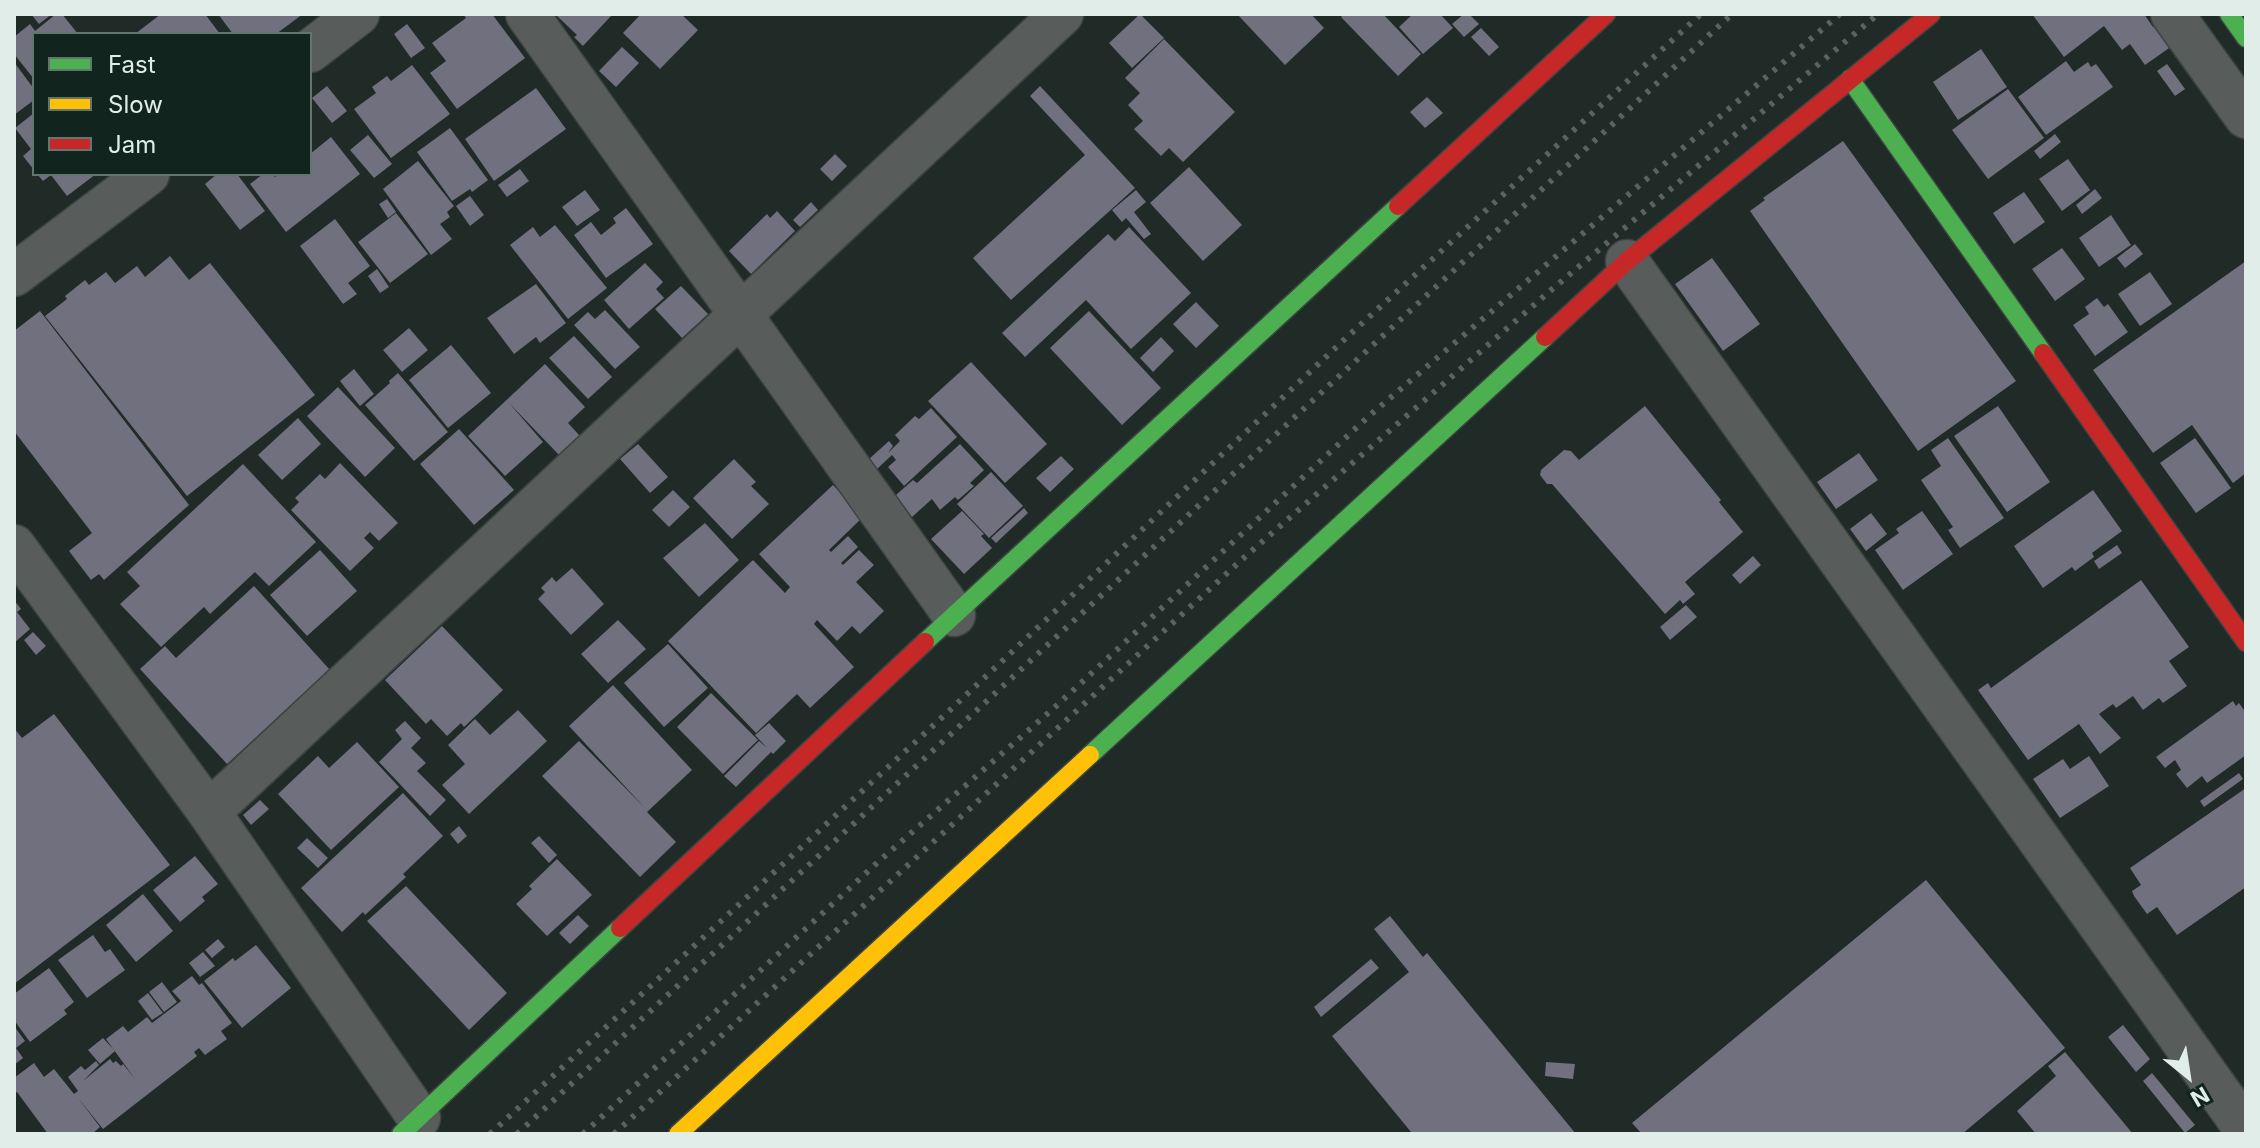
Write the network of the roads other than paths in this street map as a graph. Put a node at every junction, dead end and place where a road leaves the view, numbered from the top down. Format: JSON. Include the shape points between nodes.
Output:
{"nodes":[{"id":1,"x":358,"y":14,"type":"edge"},
{"id":2,"x":527,"y":14,"type":"edge"},
{"id":3,"x":1062,"y":14,"type":"edge"},
{"id":4,"x":1606,"y":14,"type":"edge"},
{"id":5,"x":1931,"y":14,"type":"edge"},
{"id":6,"x":2172,"y":14,"type":"edge"},
{"id":7,"x":2229,"y":14,"type":"edge"},
{"id":8,"x":2246,"y":38,"type":"edge"},
{"id":9,"x":312,"y":49,"type":"edge"},
{"id":10,"x":1850,"y":79,"type":"junction"},
{"id":11,"x":2246,"y":117,"type":"edge"},
{"id":12,"x":145,"y":176,"type":"edge"},
{"id":13,"x":1627,"y":261,"type":"junction"},
{"id":14,"x":14,"y":275,"type":"edge"},
{"id":15,"x":741,"y":313,"type":"junction"},
{"id":16,"x":14,"y":546,"type":"edge"},
{"id":17,"x":954,"y":615,"type":"junction"},
{"id":18,"x":2246,"y":642,"type":"edge"},
{"id":19,"x":209,"y":812,"type":"junction"},
{"id":20,"x":410,"y":1126,"type":"edge"},
{"id":21,"x":2246,"y":1130,"type":"edge"},
{"id":22,"x":678,"y":1134,"type":"edge"}],
"edges":[{"from":1,"to":9,"type":"street"},
{"from":2,"to":15,"type":"street"},
{"from":3,"to":15,"type":"street"},
{"from":4,"to":17,"type":"street"},
{"from":5,"to":10,"type":"street"},
{"from":6,"to":11,"type":"street"},
{"from":7,"to":8,"type":"street"},
{"from":10,"to":13,"type":"street"},
{"from":10,"to":18,"type":"street"},
{"from":12,"to":14,"type":"street"},
{"from":13,"to":21,"type":"street"},
{"from":13,"to":22,"type":"street"},
{"from":15,"to":17,"type":"street"},
{"from":15,"to":19,"type":"street"},
{"from":16,"to":19,"type":"street"},
{"from":17,"to":20,"type":"street"},
{"from":19,"to":20,"type":"street"}]}
